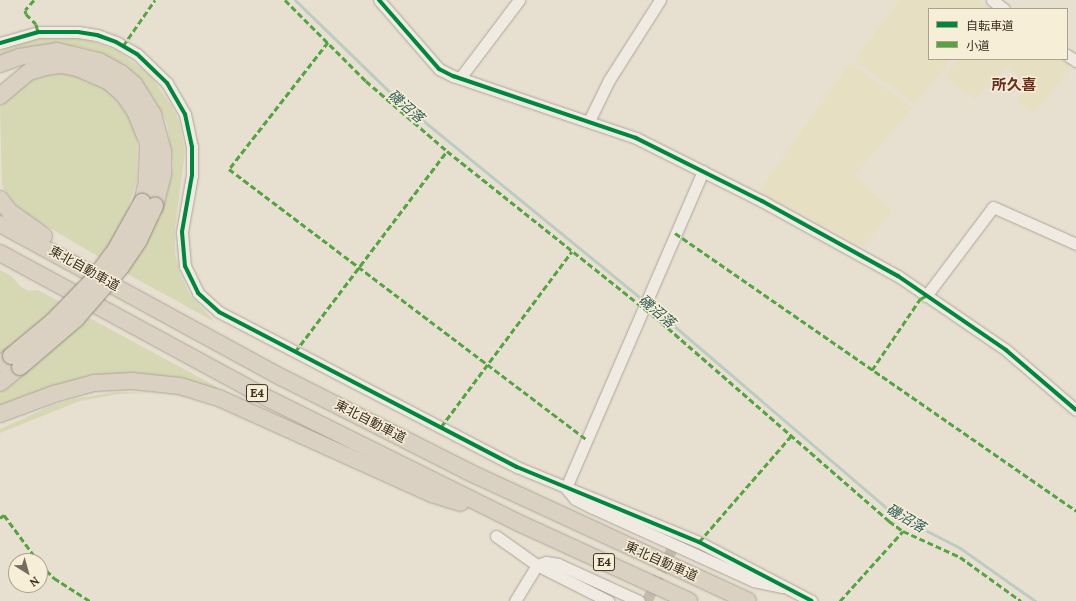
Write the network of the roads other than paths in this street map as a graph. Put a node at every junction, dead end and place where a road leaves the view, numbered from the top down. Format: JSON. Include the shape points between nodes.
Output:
{"nodes":[{"id":1,"x":379,"y":0,"type":"edge"},
{"id":2,"x":519,"y":0,"type":"edge"},
{"id":3,"x":660,"y":0,"type":"edge"},
{"id":4,"x":992,"y":0,"type":"edge"},
{"id":5,"x":1003,"y":8,"type":"edge"},
{"id":6,"x":0,"y":43,"type":"edge"},
{"id":7,"x":0,"y":64,"type":"edge"},
{"id":8,"x":460,"y":78,"type":"junction"},
{"id":9,"x":0,"y":96,"type":"edge"},
{"id":10,"x":589,"y":121,"type":"junction"},
{"id":11,"x":703,"y":171,"type":"junction"},
{"id":12,"x":0,"y":199,"type":"edge"},
{"id":13,"x":148,"y":204,"type":"junction"},
{"id":14,"x":0,"y":224,"type":"edge"},
{"id":15,"x":1076,"y":244,"type":"edge"},
{"id":16,"x":0,"y":253,"type":"edge"},
{"id":17,"x":926,"y":296,"type":"junction"},
{"id":18,"x":10,"y":362,"type":"edge"},
{"id":19,"x":281,"y":376,"type":"junction"},
{"id":20,"x":0,"y":383,"type":"edge"},
{"id":21,"x":1076,"y":410,"type":"edge"},
{"id":22,"x":0,"y":414,"type":"edge"},
{"id":23,"x":566,"y":488,"type":"junction"},
{"id":24,"x":519,"y":523,"type":"junction"},
{"id":25,"x":496,"y":536,"type":"dead end"},
{"id":26,"x":537,"y":565,"type":"junction"},
{"id":27,"x":515,"y":601,"type":"edge"},
{"id":28,"x":608,"y":601,"type":"edge"},
{"id":29,"x":639,"y":601,"type":"edge"},
{"id":30,"x":689,"y":601,"type":"edge"},
{"id":31,"x":748,"y":601,"type":"edge"},
{"id":32,"x":812,"y":601,"type":"edge"}],
"edges":[{"from":1,"to":8,"type":"street","via":[[439,69]]},
{"from":2,"to":8,"type":"street"},
{"from":3,"to":10,"type":"street","via":[[609,80]]},
{"from":4,"to":5,"type":"street"},
{"from":6,"to":23,"type":"street","via":[[38,32],[78,32],[97,36],[116,42],[137,54],[168,83],[185,114],[192,147],[192,175],[183,216],[182,248],[191,280],[206,303],[235,321],[504,461]]},
{"from":7,"to":13,"type":"highway","via":[[19,57],[58,51],[99,61],[134,84],[153,114],[163,151],[163,174]]},
{"from":8,"to":10,"type":"street"},
{"from":9,"to":13,"type":"highway","via":[[30,72],[45,67],[62,65],[77,68],[108,81],[123,94],[135,111],[148,143]]},
{"from":10,"to":11,"type":"street","via":[[636,138]]},
{"from":11,"to":17,"type":"street","via":[[898,276]]},
{"from":11,"to":23,"type":"street","via":[[645,300]]},
{"from":12,"to":19,"type":"highway","via":[[9,211],[30,228],[235,342]]},
{"from":13,"to":18,"type":"highway","bridge":true,"via":[[139,240],[121,267],[76,319]]},
{"from":14,"to":19,"type":"highway","name":"東北自動車道","number":"E4"},
{"from":15,"to":17,"type":"street","via":[[993,207]]},
{"from":16,"to":24,"type":"highway","name":"東北自動車道","number":"E4","via":[[271,400]]},
{"from":17,"to":21,"type":"street","via":[[1006,350]]},
{"from":18,"to":20,"type":"highway"},
{"from":19,"to":31,"type":"highway","name":"東北自動車道","number":"E4","via":[[476,476]]},
{"from":22,"to":24,"type":"highway","via":[[54,394],[94,384],[132,381],[180,386],[219,398],[304,434],[432,494]]},
{"from":23,"to":32,"type":"street","via":[[594,497],[699,542]]},
{"from":24,"to":30,"type":"highway","name":"東北自動車道","number":"E4"},
{"from":25,"to":26,"type":"street"},
{"from":26,"to":27,"type":"street"},
{"from":26,"to":28,"type":"street"},
{"from":26,"to":29,"type":"street","via":[[546,562],[558,564]]}]}
